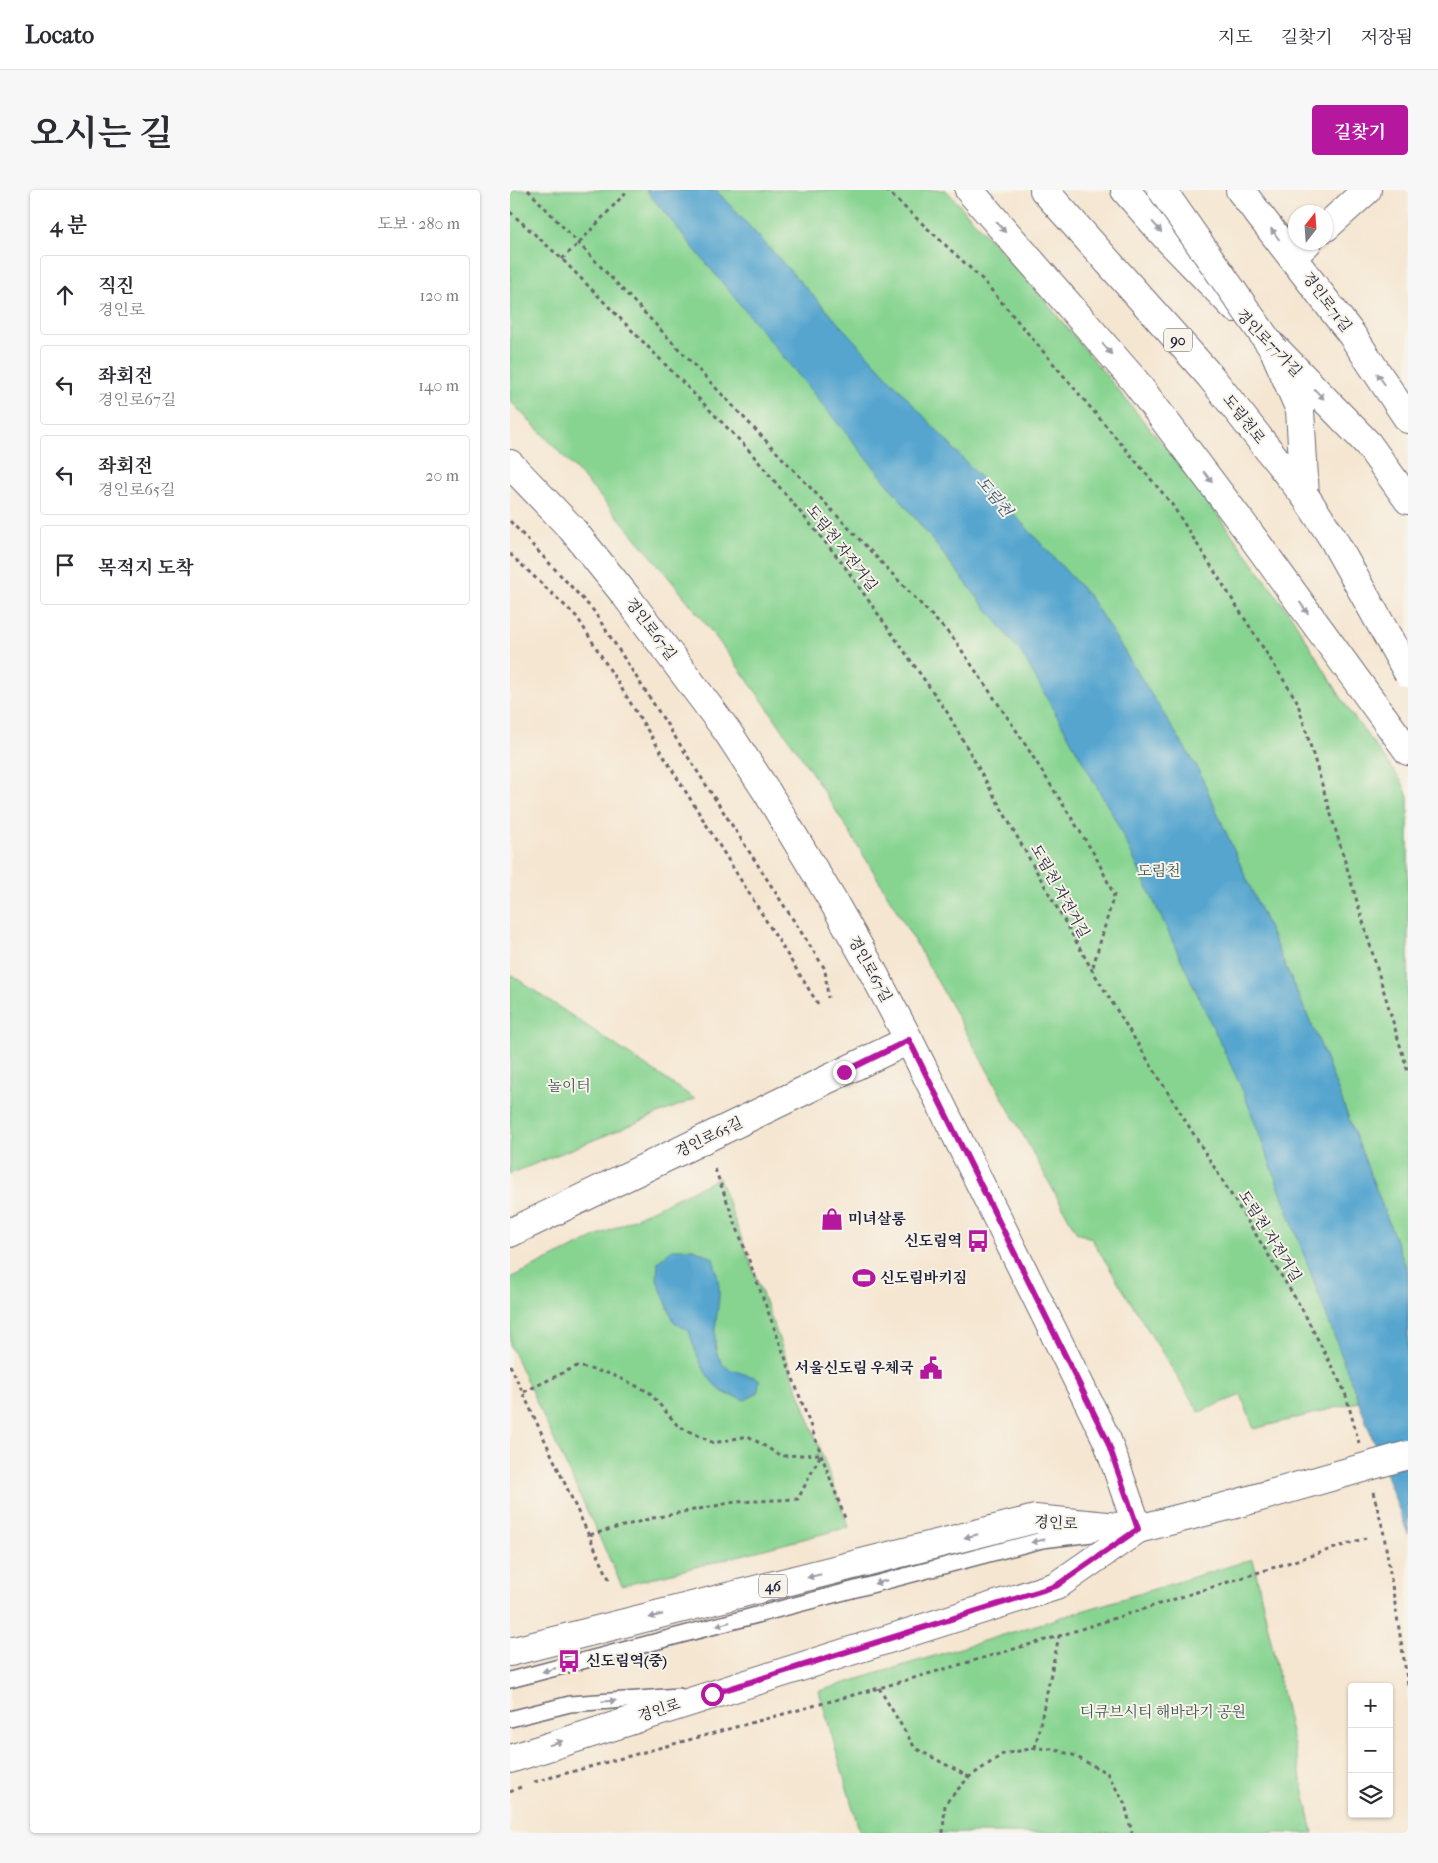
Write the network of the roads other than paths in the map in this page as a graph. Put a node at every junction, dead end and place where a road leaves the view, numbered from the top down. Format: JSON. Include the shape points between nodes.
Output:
{"nodes":[{"id":1,"x":969,"y":190,"type":"edge"},
{"id":2,"x":1044,"y":190,"type":"edge"},
{"id":3,"x":1125,"y":190,"type":"edge"},
{"id":4,"x":1162,"y":190,"type":"edge"},
{"id":5,"x":1240,"y":190,"type":"edge"},
{"id":6,"x":1367,"y":190,"type":"edge"},
{"id":7,"x":1333,"y":221,"type":"edge"},
{"id":8,"x":1288,"y":238,"type":"edge"},
{"id":9,"x":1300,"y":250,"type":"edge"},
{"id":10,"x":1408,"y":419,"type":"edge"},
{"id":11,"x":510,"y":464,"type":"edge"},
{"id":12,"x":1305,"y":496,"type":"junction"},
{"id":13,"x":1408,"y":500,"type":"edge"},
{"id":14,"x":1408,"y":673,"type":"edge"},
{"id":15,"x":1408,"y":751,"type":"edge"},
{"id":16,"x":909,"y":1040,"type":"junction"},
{"id":17,"x":510,"y":1233,"type":"edge"},
{"id":18,"x":1408,"y":1455,"type":"edge"},
{"id":19,"x":1138,"y":1529,"type":"junction"},
{"id":20,"x":510,"y":1652,"type":"edge"},
{"id":21,"x":510,"y":1680,"type":"edge"},
{"id":22,"x":712,"y":1694,"type":"junction"},
{"id":23,"x":510,"y":1719,"type":"edge"},
{"id":24,"x":510,"y":1758,"type":"edge"}],
"edges":[{"from":1,"to":15,"type":"main road","one_way":true,"via":[[1134,380]]},
{"from":2,"to":12,"type":"main road","name":"도림천로","number":"90","via":[[1210,376]]},
{"from":3,"to":13,"type":"main road","name":"경인로77가길","one_way":true,"via":[[1167,238],[1368,444]]},
{"from":4,"to":12,"type":"main road","bridge":true,"via":[[1274,350],[1300,410]]},
{"from":8,"to":5,"type":"main road","name":"경인로71길","one_way":true},
{"from":6,"to":7,"type":"main road"},
{"from":10,"to":9,"type":"main road","name":"경인로71길","one_way":true},
{"from":11,"to":16,"type":"main road","name":"경인로67길","via":[[572,530],[626,596],[727,730],[834,903]]},
{"from":12,"to":14,"type":"main road","name":"도림천로","number":"90","bridge":true,"via":[[1332,537]]},
{"from":16,"to":17,"type":"main road","name":"경인로65길"},
{"from":16,"to":19,"type":"main road","name":"경인로67길","via":[[1107,1440]]},
{"from":18,"to":19,"type":"main road","name":"경인로","bridge":true},
{"from":19,"to":20,"type":"main road","name":"경인로","number":"46","one_way":true,"via":[[1035,1519]]},
{"from":19,"to":21,"type":"lane","one_way":true,"via":[[1042,1540]]},
{"from":19,"to":22,"type":"main road","name":"경인로","via":[[1056,1586]]},
{"from":23,"to":22,"type":"lane","one_way":true,"via":[[570,1704]]},
{"from":24,"to":22,"type":"main road","name":"경인로","one_way":true}]}
